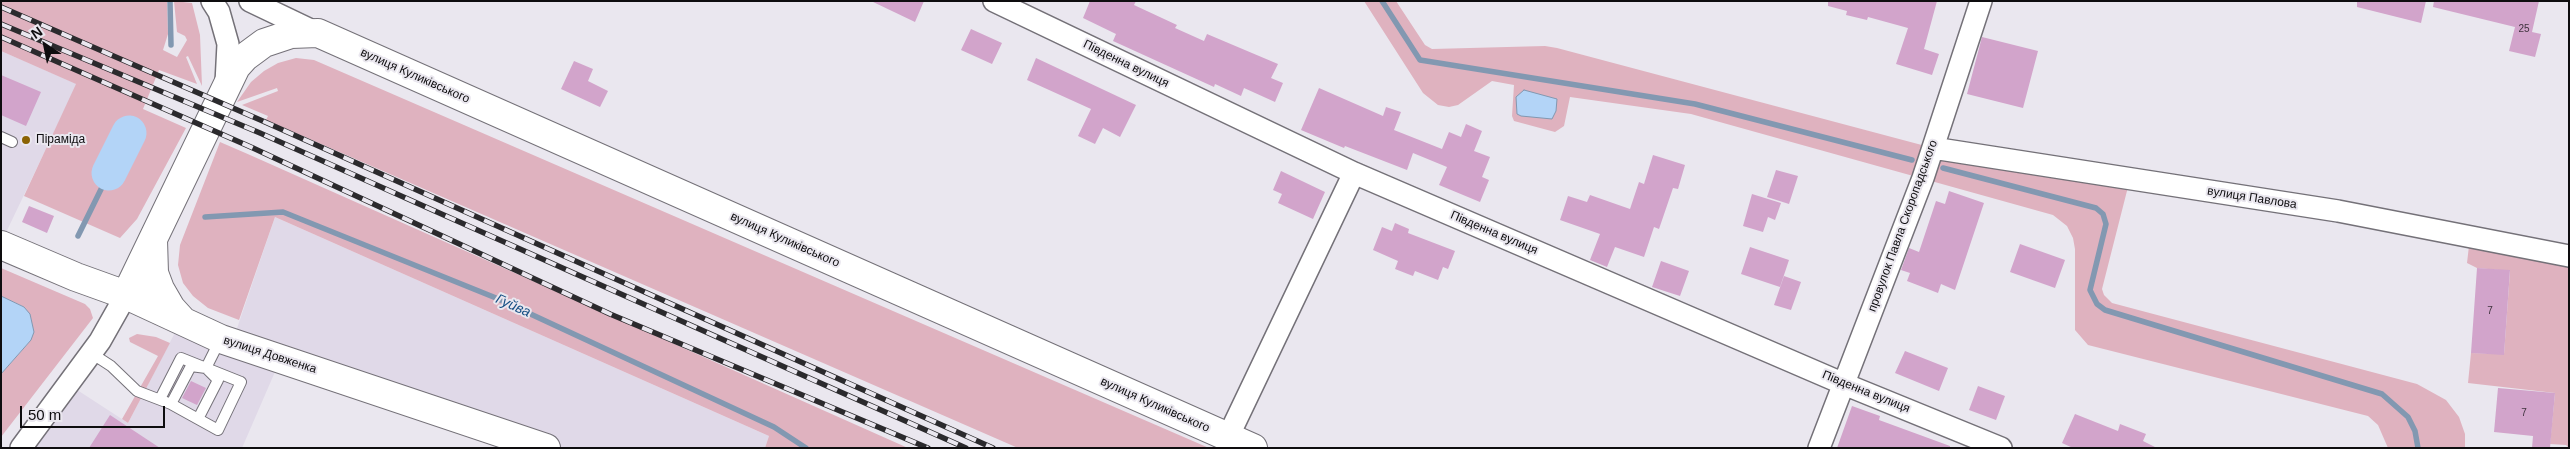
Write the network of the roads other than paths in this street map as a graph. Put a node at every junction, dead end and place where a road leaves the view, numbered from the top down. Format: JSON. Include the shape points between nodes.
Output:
{"nodes":[{"id":1,"x":212,"y":1,"type":"edge"},
{"id":2,"x":250,"y":1,"type":"edge"},
{"id":3,"x":994,"y":1,"type":"edge"},
{"id":4,"x":1981,"y":1,"type":"edge"},
{"id":5,"x":318,"y":33,"type":"junction"},
{"id":6,"x":226,"y":84,"type":"junction"},
{"id":7,"x":1,"y":137,"type":"edge"},
{"id":8,"x":12,"y":142,"type":"dead end"},
{"id":9,"x":1933,"y":148,"type":"junction"},
{"id":10,"x":1354,"y":173,"type":"junction"},
{"id":11,"x":154,"y":235,"type":"junction"},
{"id":12,"x":1,"y":245,"type":"edge"},
{"id":13,"x":2569,"y":256,"type":"edge"},
{"id":14,"x":86,"y":280,"type":"junction"},
{"id":15,"x":126,"y":295,"type":"junction"},
{"id":16,"x":186,"y":324,"type":"junction"},
{"id":17,"x":221,"y":339,"type":"junction"},
{"id":18,"x":91,"y":353,"type":"junction"},
{"id":19,"x":206,"y":368,"type":"junction"},
{"id":20,"x":1844,"y":384,"type":"junction"},
{"id":21,"x":160,"y":399,"type":"junction"},
{"id":22,"x":171,"y":404,"type":"junction"},
{"id":23,"x":198,"y":419,"type":"junction"},
{"id":24,"x":1228,"y":437,"type":"junction"},
{"id":25,"x":518,"y":444,"type":"edge"},
{"id":26,"x":21,"y":448,"type":"edge"},
{"id":27,"x":546,"y":448,"type":"edge"},
{"id":28,"x":1253,"y":448,"type":"edge"},
{"id":29,"x":1819,"y":448,"type":"edge"},
{"id":30,"x":2002,"y":448,"type":"edge"}],
"edges":[{"from":1,"to":6,"type":"street","via":[[219,12],[228,44]]},
{"from":2,"to":5,"type":"street"},
{"from":3,"to":10,"type":"street","name":"Південна вулиця"},
{"from":4,"to":9,"type":"street","name":"провулок Павла Скоропадського"},
{"from":5,"to":6,"type":"street","via":[[291,34],[264,43],[245,57]]},
{"from":5,"to":24,"type":"street","name":"вулиця Куликівського"},
{"from":6,"to":11,"type":"street"},
{"from":7,"to":8,"type":"lane"},
{"from":9,"to":13,"type":"street","name":"вулиця Павлова","via":[[2338,212]]},
{"from":9,"to":20,"type":"street","name":"провулок Павла Скоропадського"},
{"from":10,"to":20,"type":"street","name":"Південна вулиця"},
{"from":10,"to":24,"type":"street"},
{"from":11,"to":14,"type":"street","via":[[130,260],[101,277]]},
{"from":11,"to":15,"type":"street"},
{"from":11,"to":16,"type":"street","via":[[154,265],[160,289]]},
{"from":12,"to":14,"type":"street","name":"вулиця Довженка"},
{"from":14,"to":15,"type":"street","name":"вулиця Довженка"},
{"from":15,"to":16,"type":"street","name":"вулиця Довженка"},
{"from":15,"to":18,"type":"street"},
{"from":16,"to":17,"type":"street","name":"вулиця Довженка"},
{"from":17,"to":19,"type":"lane"},
{"from":17,"to":25,"type":"street","name":"вулиця Довженка"},
{"from":18,"to":21,"type":"lane","via":[[138,391]]},
{"from":18,"to":26,"type":"street"},
{"from":19,"to":21,"type":"lane","via":[[181,358]]},
{"from":19,"to":22,"type":"lane","via":[[191,366]]},
{"from":19,"to":23,"type":"lane","via":[[218,380]]},
{"from":19,"to":23,"type":"lane","via":[[241,382],[218,430]]},
{"from":20,"to":29,"type":"street","name":"провулок Павла Скоропадського"},
{"from":20,"to":30,"type":"street","name":"Південна вулиця"},
{"from":21,"to":22,"type":"lane"},
{"from":22,"to":23,"type":"lane"},
{"from":24,"to":28,"type":"street","name":"вулиця Куликівського"},
{"from":25,"to":27,"type":"street","name":"вулиця Довженка"}]}
